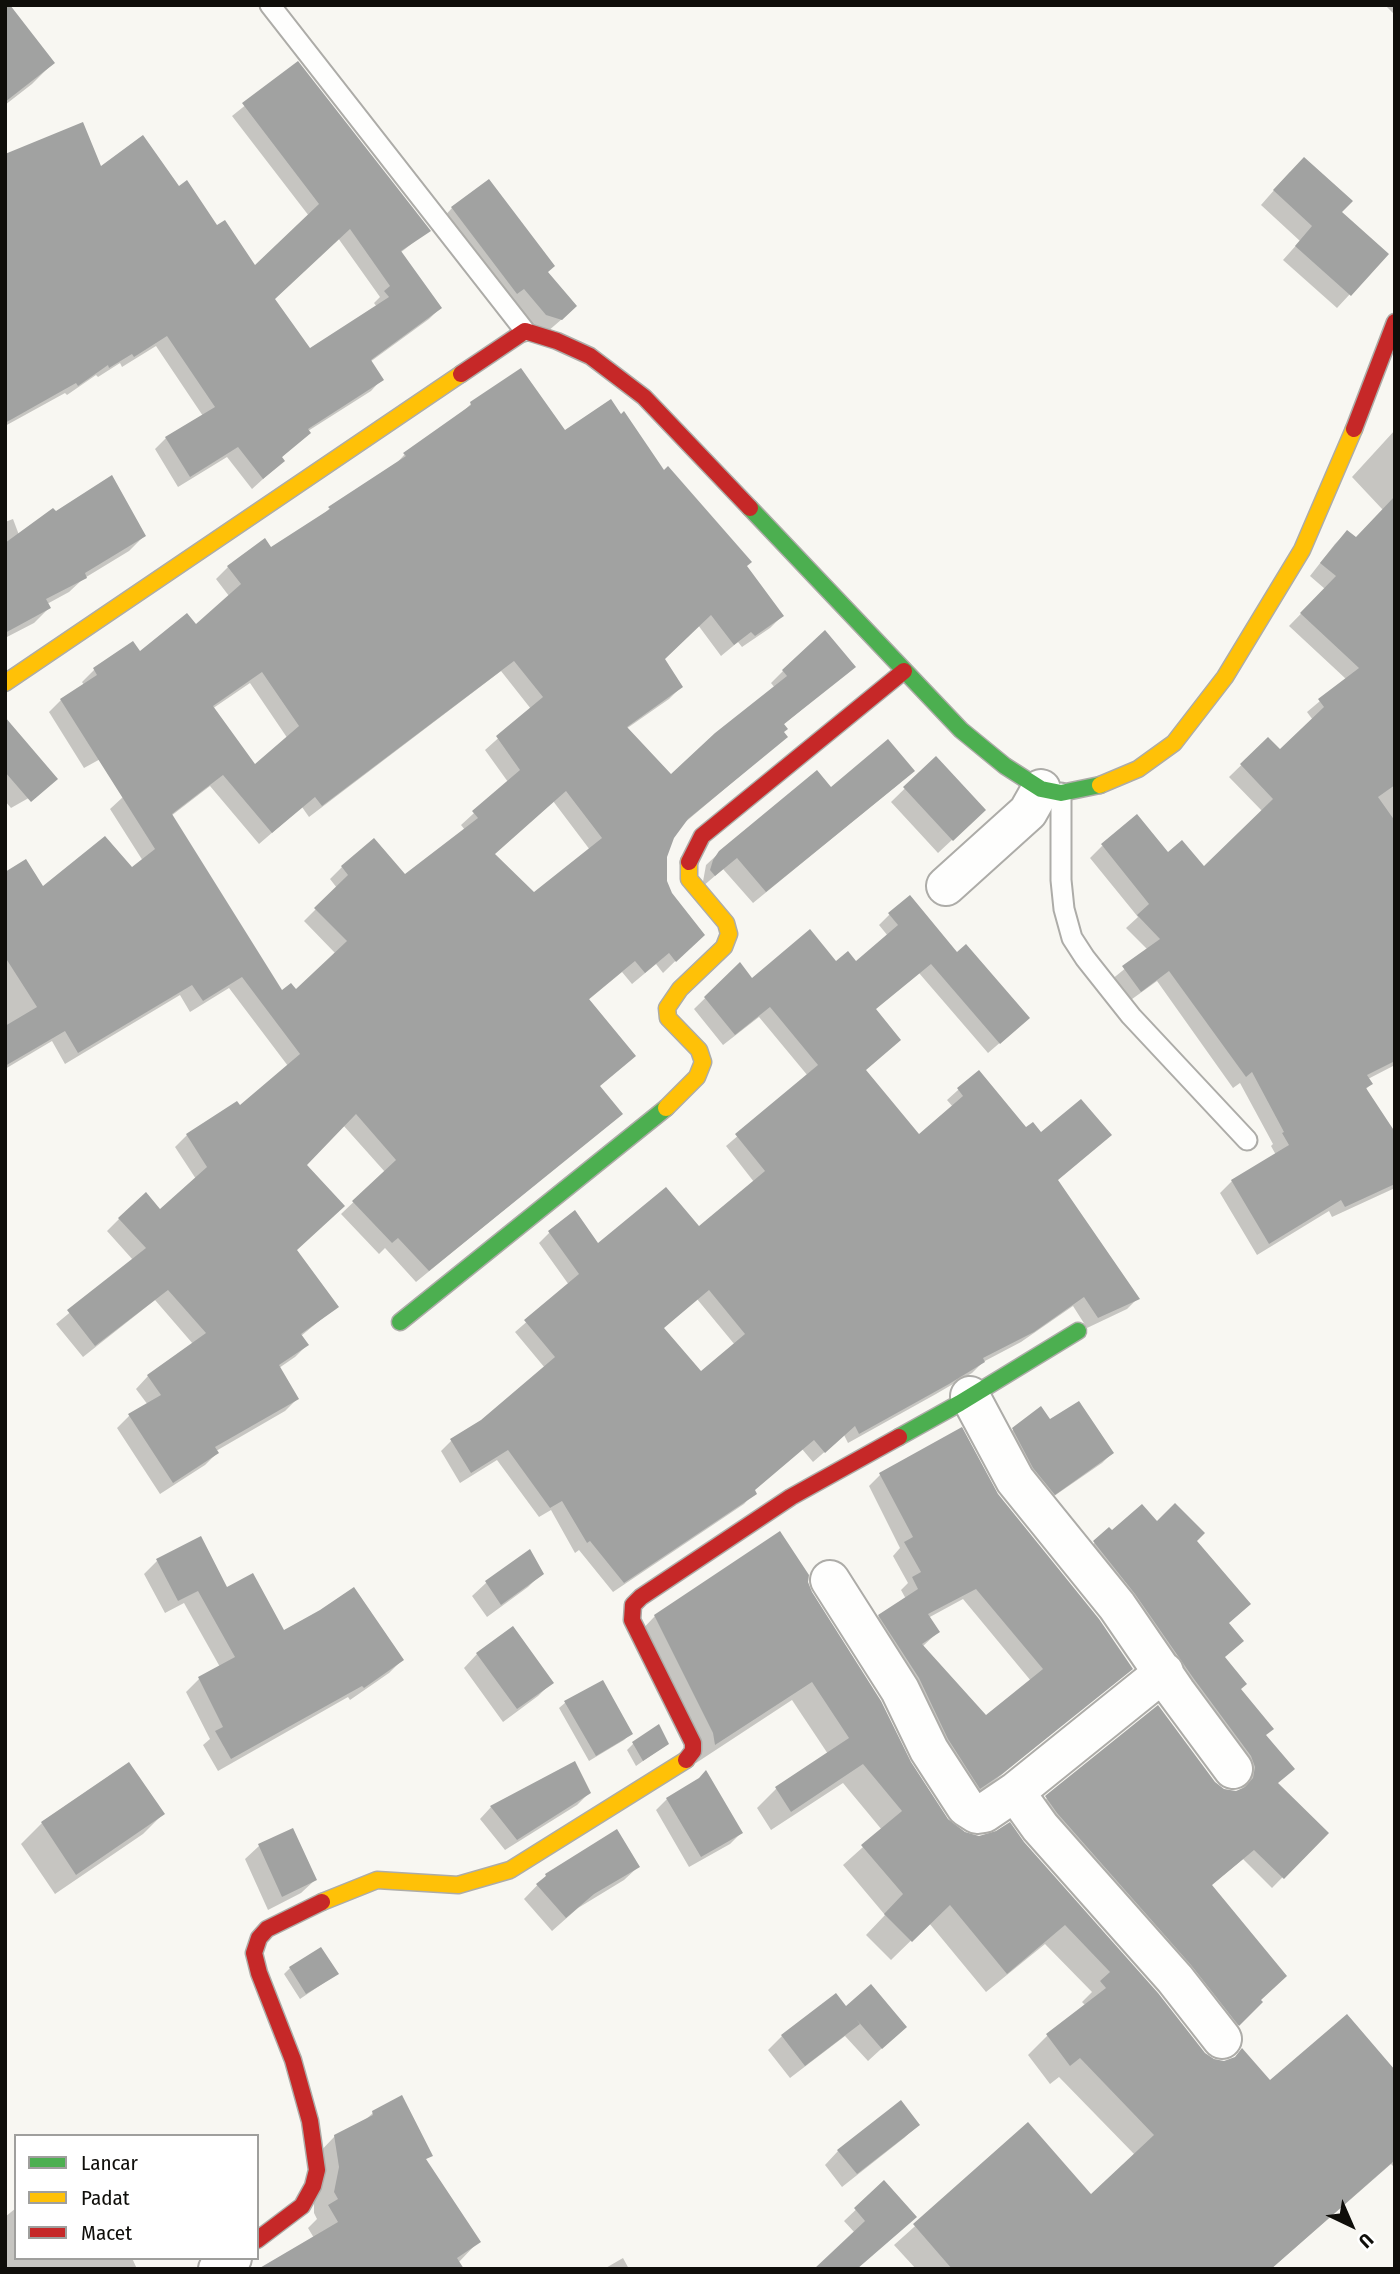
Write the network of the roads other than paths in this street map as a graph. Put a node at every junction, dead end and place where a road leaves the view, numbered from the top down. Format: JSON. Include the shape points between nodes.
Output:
{"nodes":[{"id":1,"x":270,"y":5,"type":"edge"},
{"id":2,"x":1395,"y":322,"type":"edge"},
{"id":3,"x":525,"y":331,"type":"junction"},
{"id":4,"x":904,"y":671,"type":"junction"},
{"id":5,"x":7,"y":675,"type":"edge"},
{"id":6,"x":1051,"y":791,"type":"junction"},
{"id":7,"x":946,"y":886,"type":"dead end"},
{"id":8,"x":1247,"y":1140,"type":"dead end"},
{"id":9,"x":400,"y":1322,"type":"dead end"},
{"id":10,"x":1078,"y":1331,"type":"dead end"},
{"id":11,"x":970,"y":1396,"type":"junction"},
{"id":12,"x":830,"y":1580,"type":"dead end"},
{"id":13,"x":1164,"y":1672,"type":"junction"},
{"id":14,"x":1233,"y":1769,"type":"dead end"},
{"id":15,"x":1015,"y":1792,"type":"junction"},
{"id":16,"x":1222,"y":2039,"type":"dead end"},
{"id":17,"x":259,"y":2239,"type":"edge"}],
"edges":[{"from":1,"to":3,"type":"lane"},
{"from":2,"to":6,"type":"street","via":[[1302,550],[1225,677],[1174,743],[1138,769],[1104,784]]},
{"from":3,"to":4,"type":"street","via":[[590,356],[644,397]]},
{"from":3,"to":5,"type":"street"},
{"from":4,"to":6,"type":"street","via":[[961,730],[1005,766]]},
{"from":4,"to":9,"type":"street","via":[[702,836],[693,850],[689,879],[726,923],[729,934],[724,947],[667,1007],[668,1018],[699,1049],[703,1062],[697,1077],[671,1104]]},
{"from":6,"to":7,"type":"street"},
{"from":6,"to":8,"type":"lane","via":[[1064,909],[1072,938],[1131,1016]]},
{"from":10,"to":11,"type":"street"},
{"from":11,"to":13,"type":"street","via":[[1015,1480]]},
{"from":11,"to":17,"type":"street","via":[[791,1497],[633,1605],[632,1620],[693,1743],[687,1759],[510,1870],[458,1885],[377,1880],[267,1929],[254,1953],[293,2060],[310,2121],[317,2170],[302,2206]]},
{"from":12,"to":15,"type":"street","via":[[900,1690],[929,1750],[966,1807],[984,1813]]},
{"from":13,"to":14,"type":"street"},
{"from":13,"to":15,"type":"street"},
{"from":15,"to":16,"type":"street"}]}
